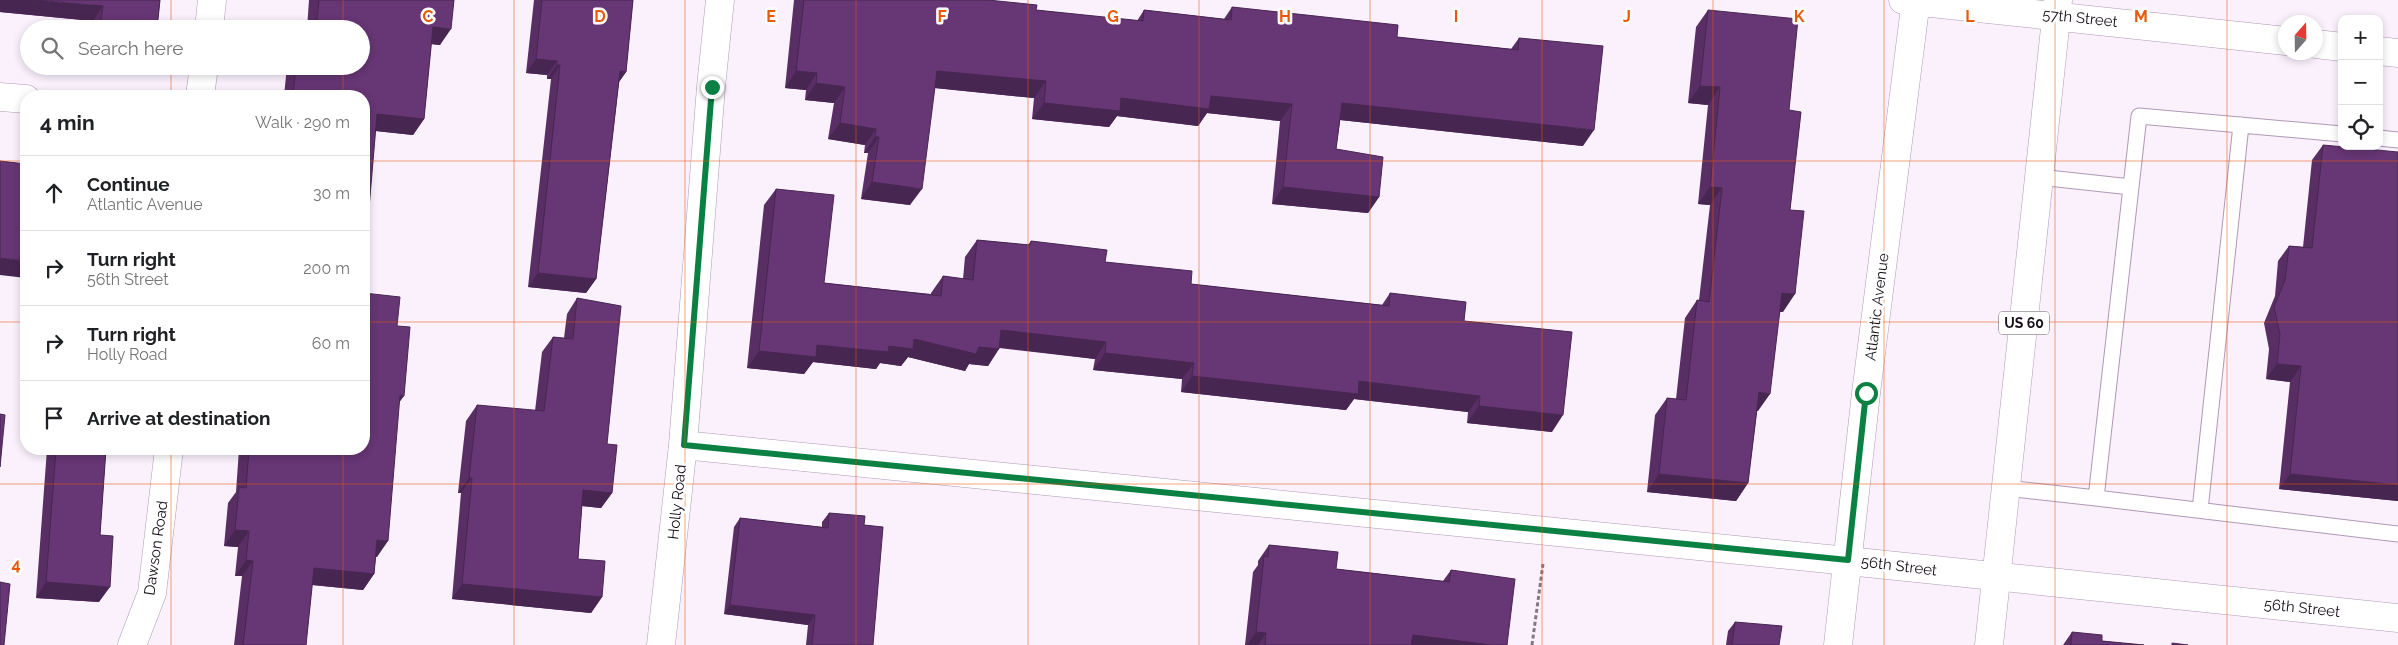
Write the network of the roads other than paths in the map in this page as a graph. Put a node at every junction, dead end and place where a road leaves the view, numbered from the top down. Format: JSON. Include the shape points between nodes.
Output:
{"nodes":[{"id":1,"x":212,"y":0,"type":"edge"},
{"id":2,"x":720,"y":0,"type":"edge"},
{"id":3,"x":1912,"y":0,"type":"edge"},
{"id":4,"x":2057,"y":8,"type":"edge"},
{"id":5,"x":210,"y":20,"type":"edge"},
{"id":6,"x":2278,"y":39,"type":"edge"},
{"id":7,"x":2323,"y":45,"type":"edge"},
{"id":8,"x":2338,"y":47,"type":"edge"},
{"id":9,"x":2383,"y":51,"type":"edge"},
{"id":10,"x":2398,"y":53,"type":"edge"},
{"id":11,"x":203,"y":75,"type":"edge"},
{"id":12,"x":201,"y":90,"type":"edge"},
{"id":13,"x":0,"y":96,"type":"edge"},
{"id":14,"x":20,"y":98,"type":"edge"},
{"id":15,"x":2241,"y":125,"type":"junction"},
{"id":16,"x":2338,"y":134,"type":"edge"},
{"id":17,"x":2383,"y":138,"type":"edge"},
{"id":18,"x":2398,"y":140,"type":"edge"},
{"id":19,"x":2039,"y":177,"type":"junction"},
{"id":20,"x":2131,"y":187,"type":"junction"},
{"id":21,"x":684,"y":445,"type":"junction"},
{"id":22,"x":168,"y":455,"type":"edge"},
{"id":23,"x":2006,"y":488,"type":"junction"},
{"id":24,"x":2096,"y":498,"type":"junction"},
{"id":25,"x":2200,"y":510,"type":"junction"},
{"id":26,"x":2398,"y":534,"type":"edge"},
{"id":27,"x":1848,"y":560,"type":"junction"},
{"id":28,"x":1997,"y":578,"type":"junction"},
{"id":29,"x":2398,"y":618,"type":"edge"},
{"id":30,"x":132,"y":645,"type":"edge"},
{"id":31,"x":661,"y":645,"type":"edge"},
{"id":32,"x":1838,"y":645,"type":"edge"},
{"id":33,"x":1989,"y":645,"type":"edge"}],
"edges":[{"from":1,"to":5,"type":"main road"},
{"from":2,"to":21,"type":"main road","name":"Holly Road"},
{"from":3,"to":4,"type":"main road","name":"57th Street"},
{"from":3,"to":27,"type":"main road","name":"Atlantic Avenue"},
{"from":4,"to":6,"type":"main road","name":"57th Street"},
{"from":4,"to":19,"type":"main road","number":"US 60"},
{"from":7,"to":8,"type":"main road"},
{"from":9,"to":10,"type":"main road"},
{"from":11,"to":12,"type":"main road"},
{"from":13,"to":14,"type":"main road"},
{"from":15,"to":16,"type":"lane"},
{"from":15,"to":20,"type":"lane","via":[[2139,116]]},
{"from":15,"to":25,"type":"lane"},
{"from":17,"to":18,"type":"lane"},
{"from":19,"to":20,"type":"lane"},
{"from":19,"to":23,"type":"main road","number":"US 60"},
{"from":20,"to":24,"type":"lane"},
{"from":21,"to":27,"type":"main road","name":"56th Street"},
{"from":21,"to":31,"type":"main road","name":"Holly Road"},
{"from":22,"to":30,"type":"main road","name":"Dawson Road","via":[[152,593]]},
{"from":23,"to":24,"type":"lane"},
{"from":23,"to":28,"type":"main road","number":"US 60"},
{"from":24,"to":25,"type":"lane"},
{"from":25,"to":26,"type":"lane"},
{"from":27,"to":28,"type":"main road","name":"56th Street"},
{"from":27,"to":32,"type":"main road","name":"Atlantic Avenue"},
{"from":28,"to":29,"type":"main road","name":"56th Street"},
{"from":28,"to":33,"type":"main road","number":"US 60"}]}
